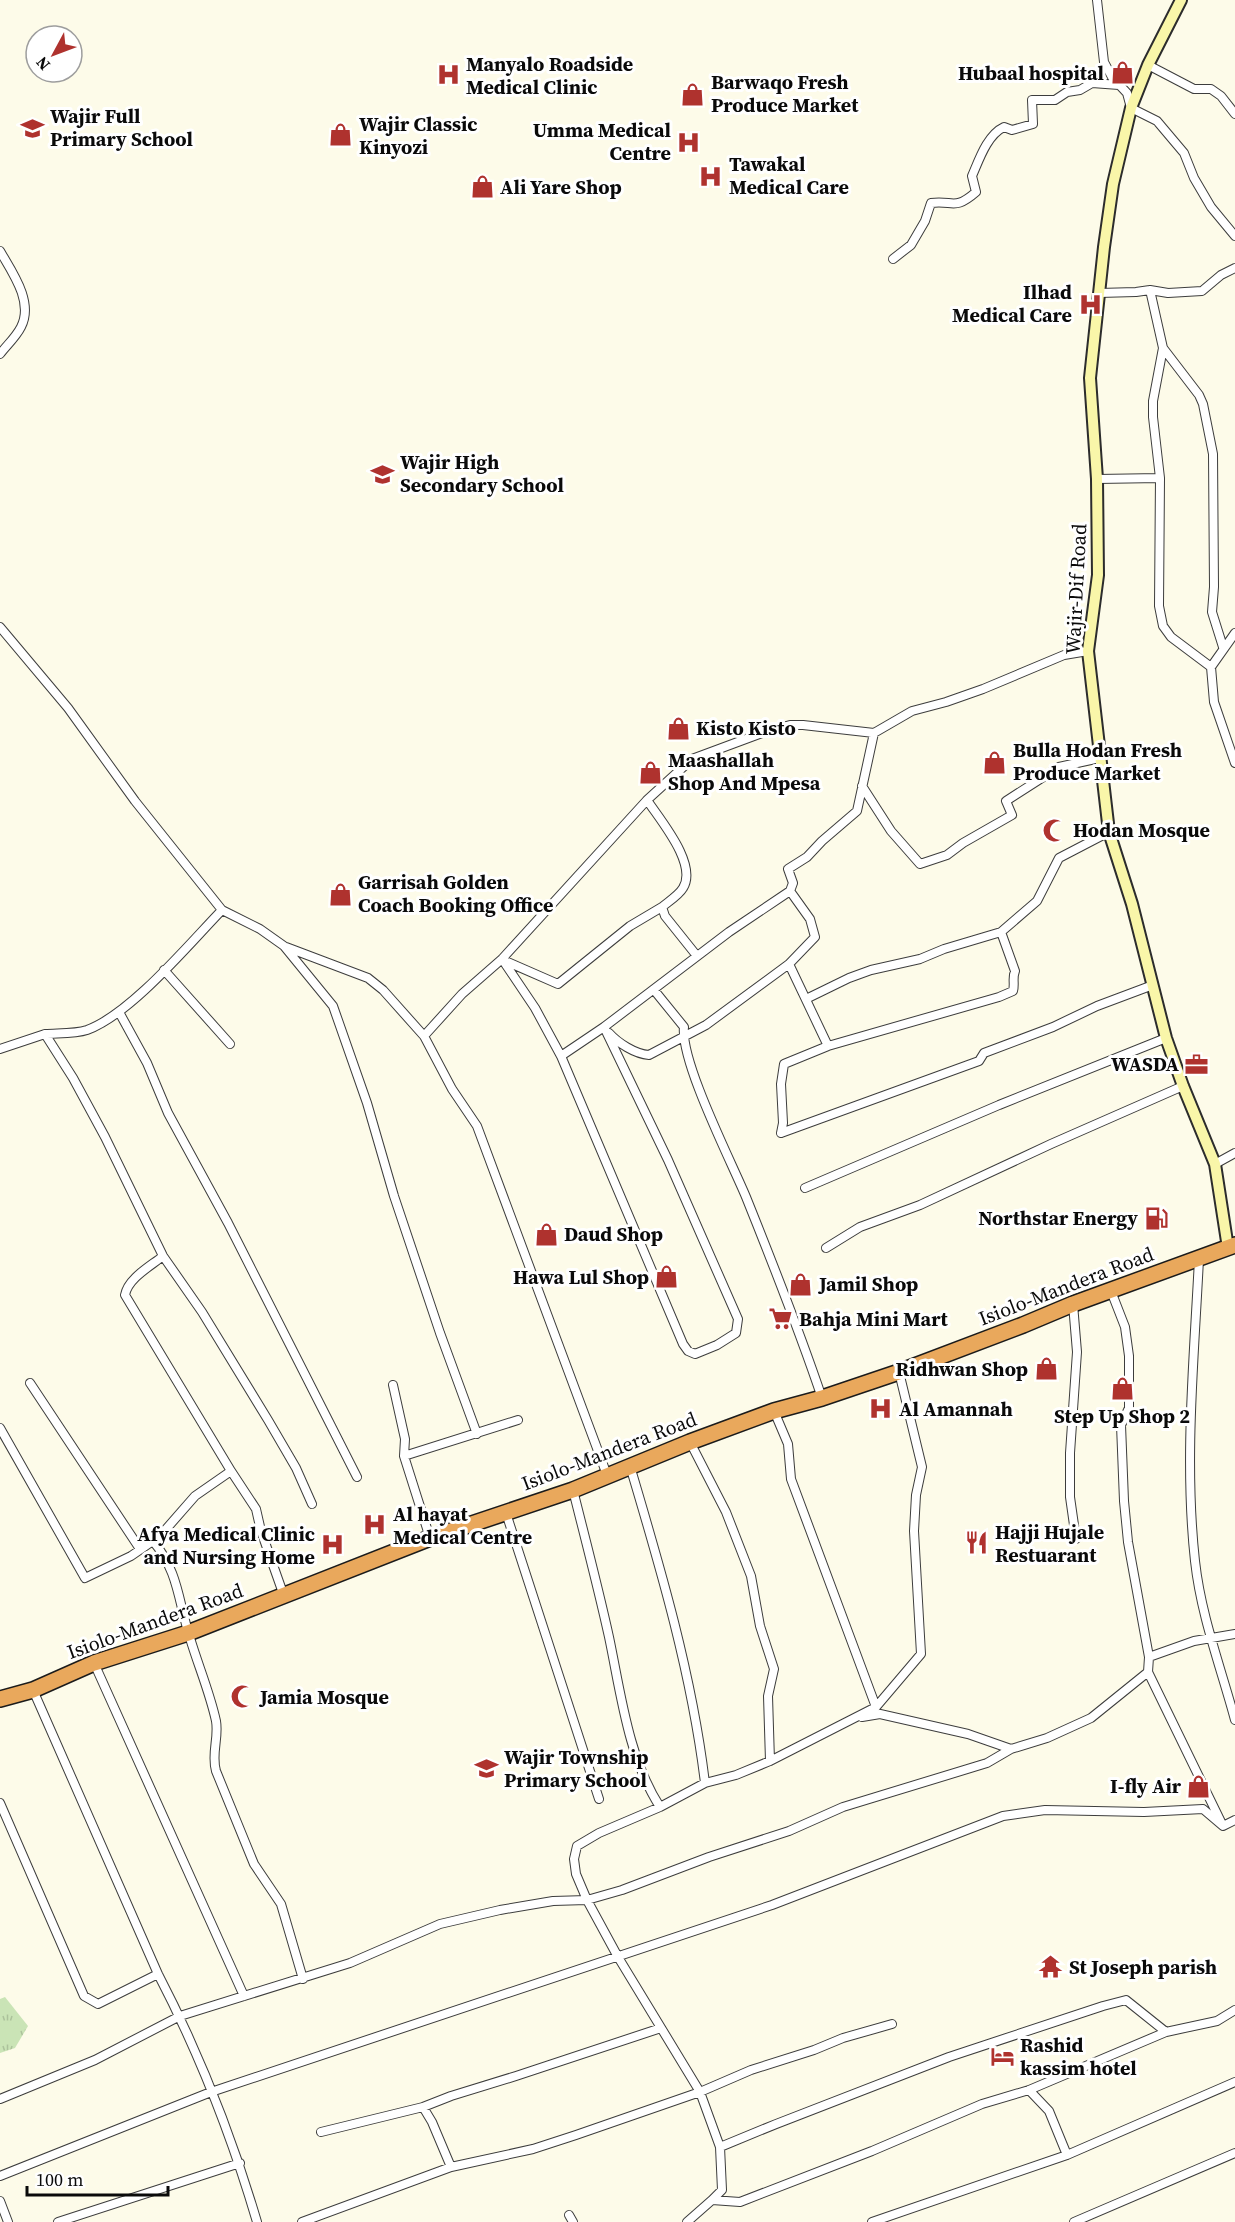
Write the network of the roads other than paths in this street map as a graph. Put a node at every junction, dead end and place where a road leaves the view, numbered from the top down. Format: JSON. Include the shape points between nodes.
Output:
{"nodes":[{"id":1,"x":1097,"y":0,"type":"edge"},
{"id":2,"x":1181,"y":0,"type":"edge"},
{"id":3,"x":1148,"y":65,"type":"junction"},
{"id":4,"x":1119,"y":86,"type":"junction"},
{"id":5,"x":1131,"y":108,"type":"junction"},
{"id":6,"x":1235,"y":114,"type":"edge"},
{"id":7,"x":1235,"y":236,"type":"edge"},
{"id":8,"x":0,"y":251,"type":"edge"},
{"id":9,"x":893,"y":259,"type":"dead end"},
{"id":10,"x":1235,"y":268,"type":"edge"},
{"id":11,"x":1150,"y":290,"type":"junction"},
{"id":12,"x":1099,"y":293,"type":"junction"},
{"id":13,"x":1163,"y":348,"type":"junction"},
{"id":14,"x":0,"y":354,"type":"edge"},
{"id":15,"x":1097,"y":478,"type":"junction"},
{"id":16,"x":1160,"y":478,"type":"junction"},
{"id":17,"x":0,"y":627,"type":"edge"},
{"id":18,"x":1235,"y":633,"type":"edge"},
{"id":19,"x":1223,"y":647,"type":"junction"},
{"id":20,"x":1088,"y":651,"type":"junction"},
{"id":21,"x":1211,"y":667,"type":"junction"},
{"id":22,"x":874,"y":733,"type":"junction"},
{"id":23,"x":1100,"y":758,"type":"junction"},
{"id":24,"x":1235,"y":763,"type":"edge"},
{"id":25,"x":862,"y":786,"type":"junction"},
{"id":26,"x":647,"y":800,"type":"junction"},
{"id":27,"x":1109,"y":832,"type":"junction"},
{"id":28,"x":790,"y":891,"type":"junction"},
{"id":29,"x":662,"y":907,"type":"junction"},
{"id":30,"x":222,"y":910,"type":"junction"},
{"id":31,"x":1001,"y":932,"type":"junction"},
{"id":32,"x":284,"y":946,"type":"junction"},
{"id":33,"x":697,"y":956,"type":"junction"},
{"id":34,"x":502,"y":959,"type":"junction"},
{"id":35,"x":789,"y":964,"type":"junction"},
{"id":36,"x":164,"y":970,"type":"junction"},
{"id":37,"x":1153,"y":984,"type":"junction"},
{"id":38,"x":654,"y":990,"type":"junction"},
{"id":39,"x":806,"y":999,"type":"junction"},
{"id":40,"x":119,"y":1012,"type":"junction"},
{"id":41,"x":604,"y":1027,"type":"junction"},
{"id":42,"x":45,"y":1034,"type":"junction"},
{"id":43,"x":424,"y":1036,"type":"junction"},
{"id":44,"x":683,"y":1037,"type":"junction"},
{"id":45,"x":1166,"y":1038,"type":"junction"},
{"id":46,"x":230,"y":1044,"type":"dead end"},
{"id":47,"x":828,"y":1046,"type":"junction"},
{"id":48,"x":0,"y":1048,"type":"edge"},
{"id":49,"x":561,"y":1056,"type":"junction"},
{"id":50,"x":1183,"y":1086,"type":"junction"},
{"id":51,"x":1235,"y":1153,"type":"edge"},
{"id":52,"x":1215,"y":1164,"type":"junction"},
{"id":53,"x":805,"y":1188,"type":"dead end"},
{"id":54,"x":1231,"y":1247,"type":"edge"},
{"id":55,"x":826,"y":1248,"type":"dead end"},
{"id":56,"x":164,"y":1256,"type":"junction"},
{"id":57,"x":1199,"y":1259,"type":"junction"},
{"id":58,"x":1111,"y":1291,"type":"junction"},
{"id":59,"x":1073,"y":1304,"type":"junction"},
{"id":60,"x":899,"y":1372,"type":"junction"},
{"id":61,"x":30,"y":1383,"type":"dead end"},
{"id":62,"x":393,"y":1385,"type":"dead end"},
{"id":63,"x":822,"y":1398,"type":"junction"},
{"id":64,"x":774,"y":1411,"type":"junction"},
{"id":65,"x":518,"y":1420,"type":"dead end"},
{"id":66,"x":0,"y":1428,"type":"edge"},
{"id":67,"x":477,"y":1434,"type":"junction"},
{"id":68,"x":690,"y":1442,"type":"junction"},
{"id":69,"x":404,"y":1456,"type":"junction"},
{"id":70,"x":630,"y":1466,"type":"junction"},
{"id":71,"x":231,"y":1471,"type":"junction"},
{"id":72,"x":608,"y":1475,"type":"junction"},
{"id":73,"x":357,"y":1477,"type":"dead end"},
{"id":74,"x":573,"y":1490,"type":"junction"},
{"id":75,"x":312,"y":1504,"type":"dead end"},
{"id":76,"x":506,"y":1513,"type":"junction"},
{"id":77,"x":430,"y":1538,"type":"junction"},
{"id":78,"x":1076,"y":1539,"type":"dead end"},
{"id":79,"x":153,"y":1541,"type":"junction"},
{"id":80,"x":140,"y":1549,"type":"junction"},
{"id":81,"x":284,"y":1596,"type":"junction"},
{"id":82,"x":188,"y":1633,"type":"junction"},
{"id":83,"x":1235,"y":1635,"type":"edge"},
{"id":84,"x":1210,"y":1638,"type":"junction"},
{"id":85,"x":1149,"y":1657,"type":"junction"},
{"id":86,"x":94,"y":1663,"type":"junction"},
{"id":87,"x":1148,"y":1672,"type":"junction"},
{"id":88,"x":33,"y":1690,"type":"junction"},
{"id":89,"x":0,"y":1700,"type":"edge"},
{"id":90,"x":876,"y":1707,"type":"junction"},
{"id":91,"x":851,"y":1719,"type":"junction"},
{"id":92,"x":1235,"y":1720,"type":"edge"},
{"id":93,"x":1011,"y":1749,"type":"junction"},
{"id":94,"x":770,"y":1761,"type":"junction"},
{"id":95,"x":705,"y":1783,"type":"junction"},
{"id":96,"x":599,"y":1799,"type":"dead end"},
{"id":97,"x":0,"y":1803,"type":"edge"},
{"id":98,"x":660,"y":1807,"type":"junction"},
{"id":99,"x":1235,"y":1820,"type":"edge"},
{"id":100,"x":1222,"y":1826,"type":"junction"},
{"id":101,"x":587,"y":1900,"type":"junction"},
{"id":102,"x":618,"y":1957,"type":"junction"},
{"id":103,"x":158,"y":1974,"type":"junction"},
{"id":104,"x":303,"y":1979,"type":"junction"},
{"id":105,"x":244,"y":1996,"type":"junction"},
{"id":106,"x":1235,"y":2010,"type":"edge"},
{"id":107,"x":180,"y":2016,"type":"junction"},
{"id":108,"x":892,"y":2024,"type":"dead end"},
{"id":109,"x":661,"y":2028,"type":"junction"},
{"id":110,"x":1166,"y":2032,"type":"junction"},
{"id":111,"x":1235,"y":2082,"type":"edge"},
{"id":112,"x":1029,"y":2090,"type":"junction"},
{"id":113,"x":211,"y":2092,"type":"junction"},
{"id":114,"x":700,"y":2092,"type":"junction"},
{"id":115,"x":0,"y":2099,"type":"edge"},
{"id":116,"x":423,"y":2107,"type":"junction"},
{"id":117,"x":321,"y":2132,"type":"dead end"},
{"id":118,"x":720,"y":2147,"type":"junction"},
{"id":119,"x":1235,"y":2153,"type":"edge"},
{"id":120,"x":1067,"y":2155,"type":"junction"},
{"id":121,"x":240,"y":2163,"type":"junction"},
{"id":122,"x":451,"y":2167,"type":"junction"},
{"id":123,"x":0,"y":2176,"type":"edge"},
{"id":124,"x":712,"y":2200,"type":"junction"},
{"id":125,"x":0,"y":2201,"type":"edge"},
{"id":126,"x":8,"y":2222,"type":"edge"},
{"id":127,"x":58,"y":2222,"type":"edge"},
{"id":128,"x":257,"y":2222,"type":"edge"},
{"id":129,"x":302,"y":2222,"type":"edge"},
{"id":130,"x":687,"y":2222,"type":"edge"},
{"id":131,"x":872,"y":2222,"type":"edge"},
{"id":132,"x":1074,"y":2222,"type":"edge"}],
"edges":[{"from":1,"to":4,"type":"street","via":[[1104,62]]},
{"from":2,"to":3,"type":"main road","name":"Wajir-Dif Road"},
{"from":3,"to":5,"type":"main road","name":"Wajir-Dif Road"},
{"from":3,"to":6,"type":"street","via":[[1194,89],[1211,89]]},
{"from":4,"to":5,"type":"street","via":[[1127,93]]},
{"from":4,"to":9,"type":"street","via":[[1092,83],[1055,100],[1032,99],[1033,124],[1012,130],[1004,127],[996,131],[986,146],[972,176],[976,192],[951,205],[931,203],[911,245]]},
{"from":5,"to":7,"type":"street","via":[[1157,121],[1184,153],[1211,207]]},
{"from":5,"to":12,"type":"main road","name":"Wajir-Dif Road","via":[[1113,184]]},
{"from":8,"to":14,"type":"street","via":[[18,282],[25,313],[21,327]]},
{"from":10,"to":11,"type":"street","via":[[1202,291]]},
{"from":11,"to":12,"type":"street"},
{"from":11,"to":13,"type":"street"},
{"from":12,"to":15,"type":"main road","name":"Wajir-Dif Road","via":[[1090,378]]},
{"from":13,"to":16,"type":"street","via":[[1153,401]]},
{"from":13,"to":19,"type":"street","via":[[1203,404],[1213,454],[1212,612]]},
{"from":15,"to":16,"type":"street"},
{"from":15,"to":20,"type":"main road","name":"Wajir-Dif Road","via":[[1098,575]]},
{"from":16,"to":21,"type":"street","via":[[1159,606],[1163,626],[1171,637]]},
{"from":17,"to":30,"type":"street","via":[[68,708],[135,801]]},
{"from":18,"to":19,"type":"street"},
{"from":19,"to":21,"type":"street"},
{"from":20,"to":22,"type":"street","via":[[1064,655],[983,689],[912,711]]},
{"from":20,"to":23,"type":"main road","name":"Wajir-Dif Road"},
{"from":21,"to":24,"type":"street","via":[[1214,702]]},
{"from":22,"to":25,"type":"street"},
{"from":22,"to":26,"type":"street","via":[[790,725],[762,733],[692,759]]},
{"from":23,"to":25,"type":"street","via":[[1059,767],[1006,801],[1012,815],[947,855],[920,864],[891,831]]},
{"from":23,"to":27,"type":"main road","name":"Wajir-Dif Road"},
{"from":25,"to":28,"type":"street","via":[[857,811],[807,857],[788,869],[793,883]]},
{"from":26,"to":29,"type":"street","via":[[678,846],[687,868],[683,889]]},
{"from":26,"to":34,"type":"street"},
{"from":27,"to":31,"type":"street","via":[[1059,858],[1037,901]]},
{"from":27,"to":37,"type":"main road","name":"Wajir-Dif Road"},
{"from":28,"to":33,"type":"street"},
{"from":28,"to":35,"type":"street","via":[[810,919],[815,937]]},
{"from":29,"to":33,"type":"street"},
{"from":29,"to":34,"type":"street","via":[[630,926],[558,984]]},
{"from":30,"to":32,"type":"street"},
{"from":30,"to":36,"type":"street"},
{"from":31,"to":39,"type":"street","via":[[920,959],[871,970]]},
{"from":31,"to":47,"type":"street","via":[[1015,971],[1013,992]]},
{"from":32,"to":43,"type":"street","via":[[368,978]]},
{"from":32,"to":67,"type":"street","via":[[333,1006]]},
{"from":33,"to":38,"type":"street"},
{"from":34,"to":43,"type":"street","via":[[462,994]]},
{"from":34,"to":49,"type":"street","via":[[536,1008]]},
{"from":35,"to":39,"type":"street"},
{"from":35,"to":44,"type":"street","via":[[706,1025]]},
{"from":36,"to":40,"type":"street"},
{"from":36,"to":46,"type":"street"},
{"from":37,"to":45,"type":"main road","name":"Wajir-Dif Road"},
{"from":37,"to":47,"type":"street","via":[[984,1053],[979,1061],[781,1133],[784,1064]]},
{"from":38,"to":41,"type":"street"},
{"from":38,"to":44,"type":"street","via":[[684,1027]]},
{"from":39,"to":47,"type":"street"},
{"from":40,"to":42,"type":"street","via":[[86,1030]]},
{"from":40,"to":73,"type":"street"},
{"from":41,"to":44,"type":"street","via":[[613,1038],[640,1055],[649,1055]]},
{"from":41,"to":49,"type":"street"},
{"from":41,"to":49,"type":"street","via":[[738,1319],[736,1333],[717,1345],[695,1354],[683,1344]]},
{"from":42,"to":48,"type":"street"},
{"from":42,"to":56,"type":"street","via":[[73,1078]]},
{"from":43,"to":72,"type":"street","via":[[477,1126]]},
{"from":44,"to":63,"type":"street","via":[[697,1082],[793,1315]]},
{"from":45,"to":50,"type":"main road","name":"Wajir-Dif Road"},
{"from":45,"to":53,"type":"street"},
{"from":50,"to":52,"type":"main road","name":"Wajir-Dif Road"},
{"from":50,"to":55,"type":"street","via":[[920,1205],[860,1227]]},
{"from":51,"to":52,"type":"street"},
{"from":52,"to":54,"type":"main road","name":"Wajir-Dif Road"},
{"from":54,"to":57,"type":"highway","name":"Isiolo-Mandera Road"},
{"from":56,"to":71,"type":"street","via":[[131,1282],[125,1295]]},
{"from":56,"to":75,"type":"street","via":[[265,1415]]},
{"from":57,"to":58,"type":"highway","name":"Isiolo-Mandera Road"},
{"from":57,"to":84,"type":"street","via":[[1189,1446],[1190,1502],[1195,1563]]},
{"from":58,"to":59,"type":"highway","name":"Isiolo-Mandera Road"},
{"from":58,"to":85,"type":"street","via":[[1125,1327],[1129,1356],[1129,1408],[1121,1425],[1124,1501]]},
{"from":59,"to":60,"type":"highway","name":"Isiolo-Mandera Road"},
{"from":59,"to":78,"type":"street","via":[[1077,1362],[1070,1474]]},
{"from":60,"to":63,"type":"highway","name":"Isiolo-Mandera Road"},
{"from":60,"to":90,"type":"street","via":[[922,1467],[914,1530],[921,1654]]},
{"from":61,"to":80,"type":"street"},
{"from":62,"to":69,"type":"street","via":[[405,1439]]},
{"from":63,"to":64,"type":"highway","name":"Isiolo-Mandera Road"},
{"from":64,"to":68,"type":"highway","name":"Isiolo-Mandera Road"},
{"from":64,"to":90,"type":"street","via":[[788,1444],[791,1479]]},
{"from":65,"to":67,"type":"street"},
{"from":66,"to":80,"type":"street","via":[[85,1578]]},
{"from":67,"to":69,"type":"street"},
{"from":68,"to":70,"type":"highway","name":"Isiolo-Mandera Road"},
{"from":68,"to":94,"type":"street","via":[[726,1512],[752,1576],[760,1626],[774,1669],[768,1696]]},
{"from":69,"to":77,"type":"street"},
{"from":70,"to":72,"type":"highway","name":"Isiolo-Mandera Road"},
{"from":70,"to":95,"type":"street","via":[[664,1578],[699,1736]]},
{"from":71,"to":79,"type":"street","via":[[195,1496]]},
{"from":71,"to":81,"type":"street","via":[[256,1509]]},
{"from":72,"to":74,"type":"highway","name":"Isiolo-Mandera Road"},
{"from":74,"to":76,"type":"highway","name":"Isiolo-Mandera Road"},
{"from":74,"to":98,"type":"street","via":[[624,1714],[650,1792]]},
{"from":76,"to":77,"type":"highway","name":"Isiolo-Mandera Road"},
{"from":76,"to":96,"type":"street"},
{"from":77,"to":81,"type":"highway","name":"Isiolo-Mandera Road"},
{"from":79,"to":80,"type":"street"},
{"from":79,"to":82,"type":"street","via":[[173,1571]]},
{"from":81,"to":82,"type":"highway","name":"Isiolo-Mandera Road"},
{"from":82,"to":86,"type":"highway","name":"Isiolo-Mandera Road"},
{"from":82,"to":104,"type":"street","via":[[216,1720],[216,1771],[254,1864],[284,1911]]},
{"from":83,"to":84,"type":"street"},
{"from":84,"to":85,"type":"street"},
{"from":84,"to":92,"type":"street"},
{"from":85,"to":87,"type":"street"},
{"from":86,"to":88,"type":"highway","name":"Isiolo-Mandera Road"},
{"from":86,"to":105,"type":"street"},
{"from":87,"to":93,"type":"street","via":[[1091,1718]]},
{"from":87,"to":100,"type":"street"},
{"from":88,"to":89,"type":"highway","name":"Isiolo-Mandera Road"},
{"from":88,"to":103,"type":"street"},
{"from":90,"to":91,"type":"street"},
{"from":91,"to":93,"type":"street","via":[[880,1714],[968,1734]]},
{"from":91,"to":94,"type":"street"},
{"from":93,"to":101,"type":"street","via":[[987,1763],[843,1807],[789,1831]]},
{"from":94,"to":95,"type":"street"},
{"from":95,"to":98,"type":"street"},
{"from":97,"to":103,"type":"street","via":[[84,1996],[98,2004]]},
{"from":98,"to":101,"type":"street","via":[[577,1846],[576,1874]]},
{"from":99,"to":100,"type":"street"},
{"from":100,"to":102,"type":"street","via":[[1203,1809],[1045,1810],[1004,1816],[782,1902]]},
{"from":101,"to":102,"type":"street"},
{"from":101,"to":104,"type":"street","via":[[553,1901],[440,1924]]},
{"from":102,"to":109,"type":"street"},
{"from":102,"to":113,"type":"street"},
{"from":103,"to":107,"type":"street"},
{"from":104,"to":105,"type":"street"},
{"from":105,"to":107,"type":"street"},
{"from":106,"to":110,"type":"street","via":[[1217,2021]]},
{"from":107,"to":113,"type":"street"},
{"from":107,"to":115,"type":"street","via":[[94,2060]]},
{"from":108,"to":114,"type":"street","via":[[751,2070]]},
{"from":109,"to":114,"type":"street"},
{"from":109,"to":116,"type":"street"},
{"from":110,"to":112,"type":"street"},
{"from":110,"to":118,"type":"street","via":[[1126,2000],[949,2057]]},
{"from":111,"to":120,"type":"street"},
{"from":112,"to":120,"type":"street","via":[[1049,2111]]},
{"from":112,"to":124,"type":"street","via":[[982,2104],[740,2202]]},
{"from":113,"to":121,"type":"street"},
{"from":113,"to":123,"type":"street"},
{"from":114,"to":118,"type":"street"},
{"from":114,"to":122,"type":"street","via":[[533,2149]]},
{"from":116,"to":117,"type":"street"},
{"from":116,"to":122,"type":"street"},
{"from":118,"to":124,"type":"street","via":[[722,2190]]},
{"from":119,"to":132,"type":"street"},
{"from":120,"to":131,"type":"street"},
{"from":121,"to":127,"type":"street"},
{"from":121,"to":128,"type":"street"},
{"from":122,"to":129,"type":"street"},
{"from":124,"to":130,"type":"street"},
{"from":125,"to":126,"type":"street"}]}
